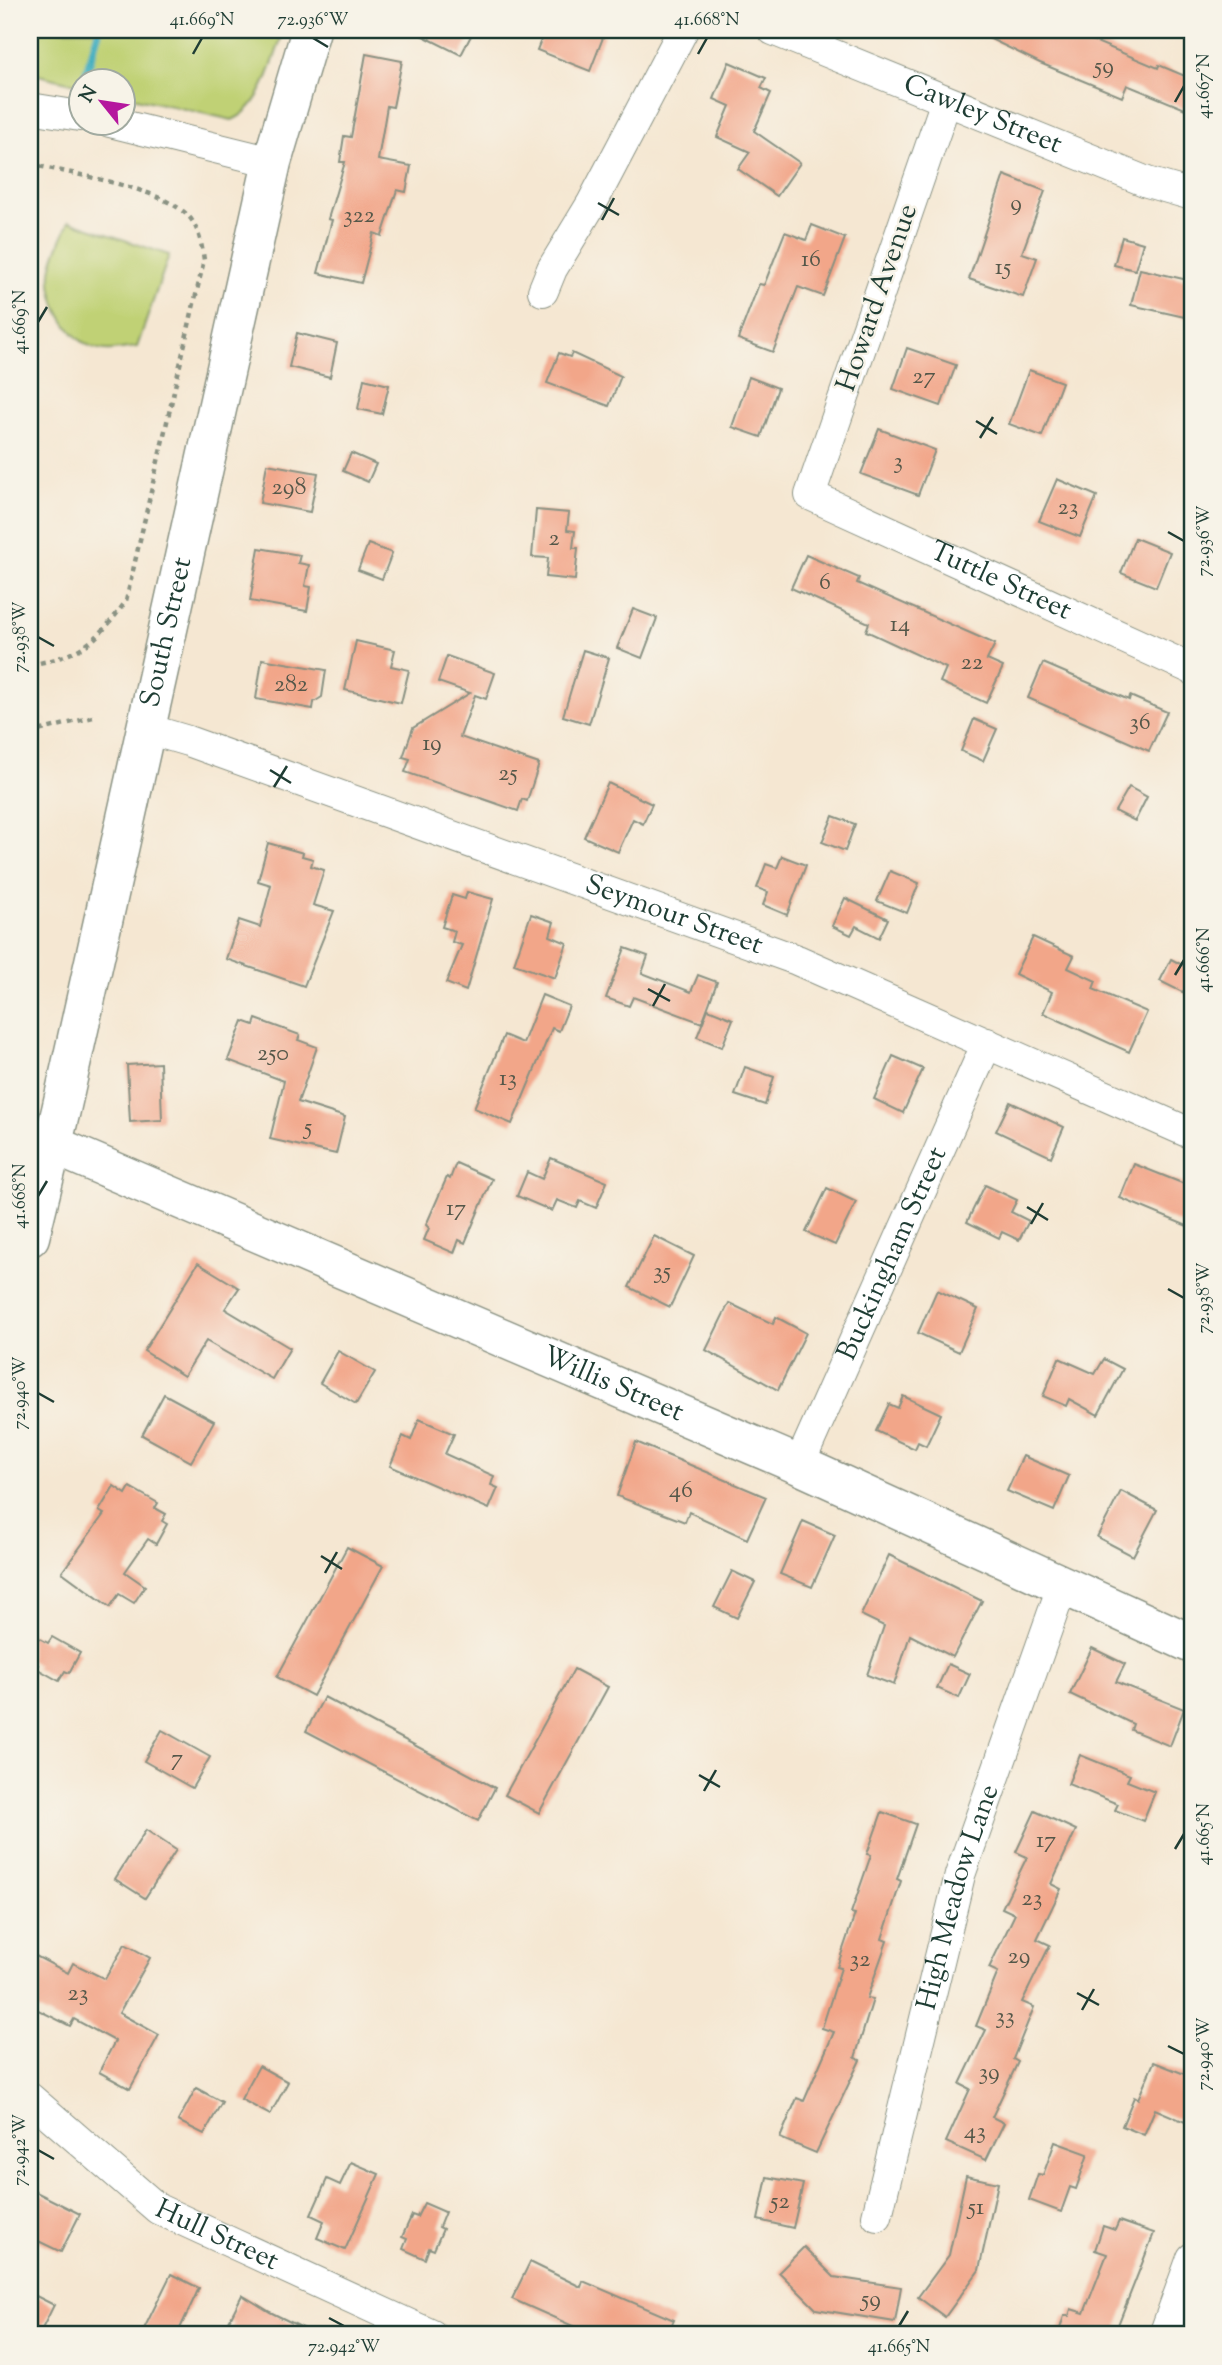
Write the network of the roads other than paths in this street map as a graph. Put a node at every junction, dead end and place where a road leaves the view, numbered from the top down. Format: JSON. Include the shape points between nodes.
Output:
{"nodes":[{"id":1,"x":311,"y":30,"type":"edge"},
{"id":2,"x":683,"y":30,"type":"edge"},
{"id":3,"x":773,"y":30,"type":"edge"},
{"id":4,"x":946,"y":101,"type":"junction"},
{"id":5,"x":33,"y":104,"type":"edge"},
{"id":6,"x":66,"y":112,"type":"edge"},
{"id":7,"x":136,"y":128,"type":"edge"},
{"id":8,"x":272,"y":162,"type":"junction"},
{"id":9,"x":1192,"y":195,"type":"edge"},
{"id":10,"x":543,"y":291,"type":"dead end"},
{"id":11,"x":810,"y":495,"type":"joint"},
{"id":12,"x":1192,"y":669,"type":"edge"},
{"id":13,"x":144,"y":728,"type":"junction"},
{"id":14,"x":987,"y":1043,"type":"junction"},
{"id":15,"x":1192,"y":1134,"type":"edge"},
{"id":16,"x":42,"y":1140,"type":"edge"},
{"id":17,"x":30,"y":1237,"type":"edge"},
{"id":18,"x":799,"y":1465,"type":"junction"},
{"id":19,"x":1063,"y":1584,"type":"junction"},
{"id":20,"x":1192,"y":1644,"type":"edge"},
{"id":21,"x":30,"y":2098,"type":"edge"},
{"id":22,"x":877,"y":2216,"type":"dead end"},
{"id":23,"x":1192,"y":2258,"type":"edge"},
{"id":24,"x":432,"y":2335,"type":"edge"},
{"id":25,"x":1164,"y":2335,"type":"edge"}],
"edges":[{"from":1,"to":8,"type":"main road","name":"South Street"},
{"from":2,"to":10,"type":"street"},
{"from":3,"to":4,"type":"street","name":"Cawley Street"},
{"from":4,"to":9,"type":"street","name":"Cawley Street","via":[[1147,182]]},
{"from":4,"to":11,"type":"street","name":"Howard Avenue"},
{"from":5,"to":6,"type":"street"},
{"from":7,"to":8,"type":"street"},
{"from":8,"to":13,"type":"main road","name":"South Street"},
{"from":11,"to":12,"type":"street","name":"Tuttle Street"},
{"from":13,"to":14,"type":"street","name":"Seymour Street","via":[[797,960]]},
{"from":13,"to":16,"type":"main road","name":"South Street"},
{"from":14,"to":15,"type":"street","name":"Seymour Street"},
{"from":14,"to":18,"type":"street","name":"Buckingham Street"},
{"from":16,"to":17,"type":"main road","name":"South Street"},
{"from":16,"to":18,"type":"main road","name":"Willis Street"},
{"from":18,"to":19,"type":"main road","name":"Willis Street"},
{"from":19,"to":20,"type":"main road","name":"Willis Street"},
{"from":19,"to":22,"type":"street","name":"High Meadow Lane","via":[[960,1875]]},
{"from":21,"to":24,"type":"street","name":"Hull Street","via":[[158,2208]]},
{"from":23,"to":25,"type":"street"}]}
